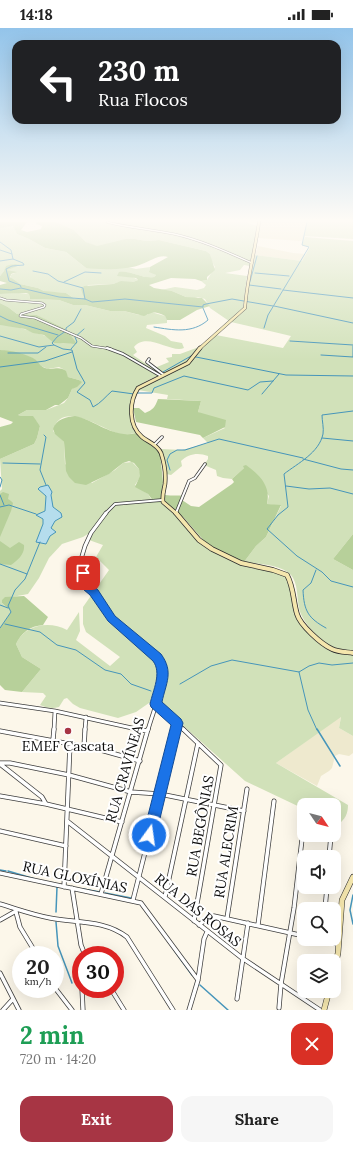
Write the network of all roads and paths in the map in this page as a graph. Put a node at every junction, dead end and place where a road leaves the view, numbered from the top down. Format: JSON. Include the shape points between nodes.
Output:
{"nodes":[{"id":1,"x":251,"y":268,"type":"edge"},
{"id":2,"x":0,"y":298,"type":"edge"},
{"id":3,"x":149,"y":359,"type":"dead end"},
{"id":4,"x":162,"y":375,"type":"junction"},
{"id":5,"x":162,"y":438,"type":"dead end"},
{"id":6,"x":154,"y":445,"type":"junction"},
{"id":7,"x":205,"y":464,"type":"dead end"},
{"id":8,"x":162,"y":500,"type":"junction"},
{"id":9,"x":176,"y":513,"type":"junction"},
{"id":10,"x":353,"y":653,"type":"edge"},
{"id":11,"x":0,"y":703,"type":"edge"},
{"id":12,"x":155,"y":704,"type":"junction"},
{"id":13,"x":55,"y":711,"type":"junction"},
{"id":14,"x":86,"y":717,"type":"junction"},
{"id":15,"x":177,"y":723,"type":"junction"},
{"id":16,"x":0,"y":731,"type":"edge"},
{"id":17,"x":147,"y":731,"type":"junction"},
{"id":18,"x":53,"y":740,"type":"junction"},
{"id":19,"x":198,"y":743,"type":"junction"},
{"id":20,"x":70,"y":744,"type":"junction"},
{"id":21,"x":84,"y":747,"type":"junction"},
{"id":22,"x":140,"y":761,"type":"junction"},
{"id":23,"x":0,"y":763,"type":"edge"},
{"id":24,"x":69,"y":775,"type":"junction"},
{"id":25,"x":247,"y":789,"type":"dead end"},
{"id":26,"x":131,"y":792,"type":"junction"},
{"id":27,"x":160,"y":794,"type":"junction"},
{"id":28,"x":0,"y":796,"type":"edge"},
{"id":29,"x":186,"y":800,"type":"junction"},
{"id":30,"x":274,"y":801,"type":"dead end"},
{"id":31,"x":46,"y":804,"type":"junction"},
{"id":32,"x":215,"y":806,"type":"junction"},
{"id":33,"x":66,"y":810,"type":"junction"},
{"id":34,"x":244,"y":811,"type":"junction"},
{"id":35,"x":67,"y":821,"type":"junction"},
{"id":36,"x":122,"y":822,"type":"junction"},
{"id":37,"x":0,"y":831,"type":"edge"},
{"id":38,"x":301,"y":842,"type":"edge"},
{"id":39,"x":66,"y":846,"type":"junction"},
{"id":40,"x":112,"y":856,"type":"junction"},
{"id":41,"x":0,"y":873,"type":"edge"},
{"id":42,"x":139,"y":876,"type":"junction"},
{"id":43,"x":353,"y":877,"type":"edge"},
{"id":44,"x":64,"y":887,"type":"junction"},
{"id":45,"x":72,"y":888,"type":"junction"},
{"id":46,"x":101,"y":894,"type":"junction"},
{"id":47,"x":165,"y":897,"type":"junction"},
{"id":48,"x":133,"y":900,"type":"junction"},
{"id":49,"x":0,"y":904,"type":"edge"},
{"id":50,"x":16,"y":910,"type":"junction"},
{"id":51,"x":341,"y":915,"type":"edge"},
{"id":52,"x":226,"y":918,"type":"junction"},
{"id":53,"x":0,"y":920,"type":"edge"},
{"id":54,"x":194,"y":921,"type":"junction"},
{"id":55,"x":76,"y":922,"type":"junction"},
{"id":56,"x":248,"y":923,"type":"junction"},
{"id":57,"x":199,"y":925,"type":"junction"},
{"id":58,"x":258,"y":925,"type":"junction"},
{"id":59,"x":207,"y":932,"type":"junction"},
{"id":60,"x":290,"y":932,"type":"junction"},
{"id":61,"x":297,"y":934,"type":"edge"},
{"id":62,"x":32,"y":946,"type":"edge"},
{"id":63,"x":81,"y":946,"type":"edge"},
{"id":64,"x":242,"y":958,"type":"junction"},
{"id":65,"x":0,"y":973,"type":"edge"},
{"id":66,"x":198,"y":980,"type":"junction"},
{"id":67,"x":281,"y":984,"type":"junction"},
{"id":68,"x":63,"y":998,"type":"edge"},
{"id":69,"x":82,"y":998,"type":"edge"},
{"id":70,"x":117,"y":998,"type":"edge"},
{"id":71,"x":327,"y":998,"type":"edge"},
{"id":72,"x":13,"y":999,"type":"junction"},
{"id":73,"x":237,"y":999,"type":"dead end"},
{"id":74,"x":279,"y":1008,"type":"dead end"},
{"id":75,"x":3,"y":1010,"type":"edge"},
{"id":76,"x":19,"y":1010,"type":"edge"},
{"id":77,"x":72,"y":1010,"type":"edge"},
{"id":78,"x":83,"y":1010,"type":"edge"},
{"id":79,"x":124,"y":1010,"type":"edge"},
{"id":80,"x":173,"y":1010,"type":"edge"},
{"id":81,"x":189,"y":1010,"type":"edge"},
{"id":82,"x":320,"y":1010,"type":"edge"},
{"id":83,"x":324,"y":1010,"type":"edge"}],
"edges":[{"from":1,"to":4,"type":"street","via":[[244,310],[204,344],[188,363]]},
{"from":2,"to":4,"type":"street","via":[[42,303],[44,307],[20,316],[35,318],[81,338],[92,346],[120,353]]},
{"from":3,"to":4,"type":"street","via":[[147,362]]},
{"from":4,"to":6,"type":"street","via":[[138,388],[132,401],[136,430]]},
{"from":5,"to":6,"type":"street"},
{"from":6,"to":8,"type":"street","via":[[162,456],[165,481]]},
{"from":7,"to":9,"type":"street","via":[[195,478],[189,481]]},
{"from":8,"to":9,"type":"street"},
{"from":8,"to":12,"type":"street","name":"RUA CRAVÍNEAS","via":[[120,502],[113,506],[85,544],[82,559],[84,570],[80,580],[94,593],[112,618],[163,665]]},
{"from":9,"to":10,"type":"street","via":[[199,540],[218,553],[241,563],[287,575],[292,584],[297,614],[305,626],[331,648]]},
{"from":11,"to":13,"type":"street"},
{"from":12,"to":15,"type":"street"},
{"from":12,"to":17,"type":"street","name":"RUA CRAVÍNEAS"},
{"from":13,"to":14,"type":"street"},
{"from":13,"to":18,"type":"street"},
{"from":14,"to":17,"type":"street"},
{"from":14,"to":21,"type":"street"},
{"from":15,"to":19,"type":"street"},
{"from":15,"to":27,"type":"street"},
{"from":16,"to":18,"type":"street"},
{"from":17,"to":22,"type":"street","name":"RUA CRAVÍNEAS"},
{"from":18,"to":20,"type":"street"},
{"from":19,"to":29,"type":"street"},
{"from":19,"to":32,"type":"street","name":"RUA BEGÔNIAS","via":[[218,760],[221,767]]},
{"from":20,"to":21,"type":"street"},
{"from":20,"to":24,"type":"street"},
{"from":21,"to":22,"type":"street"},
{"from":22,"to":26,"type":"street","name":"RUA CRAVÍNEAS"},
{"from":23,"to":24,"type":"street"},
{"from":23,"to":31,"type":"street"},
{"from":24,"to":26,"type":"street"},
{"from":24,"to":33,"type":"street"},
{"from":25,"to":34,"type":"street","name":"RUA ALECRIM"},
{"from":26,"to":27,"type":"street"},
{"from":26,"to":36,"type":"street","name":"RUA CRAVÍNEAS"},
{"from":27,"to":29,"type":"street"},
{"from":27,"to":42,"type":"street"},
{"from":28,"to":31,"type":"street"},
{"from":29,"to":32,"type":"street"},
{"from":29,"to":47,"type":"street"},
{"from":30,"to":58,"type":"street"},
{"from":31,"to":33,"type":"street"},
{"from":32,"to":34,"type":"street"},
{"from":32,"to":54,"type":"street","name":"RUA BEGÔNIAS"},
{"from":33,"to":35,"type":"street"},
{"from":33,"to":36,"type":"street"},
{"from":34,"to":52,"type":"street","name":"RUA ALECRIM"},
{"from":35,"to":39,"type":"street"},
{"from":35,"to":40,"type":"street","name":"RUA DAS ROSAS"},
{"from":36,"to":40,"type":"street","name":"RUA CRAVÍNEAS"},
{"from":37,"to":39,"type":"street"},
{"from":38,"to":60,"type":"street"},
{"from":39,"to":44,"type":"street"},
{"from":40,"to":42,"type":"street","name":"RUA DAS ROSAS"},
{"from":40,"to":46,"type":"street","name":"RUA CRAVÍNEAS"},
{"from":41,"to":44,"type":"street","name":"RUA GLOXÍNIAS"},
{"from":42,"to":47,"type":"street","name":"RUA DAS ROSAS"},
{"from":42,"to":48,"type":"street"},
{"from":43,"to":51,"type":"street","via":[[342,900]]},
{"from":44,"to":45,"type":"street","name":"RUA GLOXÍNIAS"},
{"from":45,"to":46,"type":"street","name":"RUA GLOXÍNIAS"},
{"from":45,"to":55,"type":"street"},
{"from":46,"to":48,"type":"street","name":"RUA GLOXÍNIAS"},
{"from":47,"to":54,"type":"street","name":"RUA DAS ROSAS"},
{"from":48,"to":66,"type":"street","name":"RUA GLOXÍNIAS","via":[[144,906]]},
{"from":49,"to":50,"type":"street"},
{"from":50,"to":53,"type":"street"},
{"from":50,"to":55,"type":"street"},
{"from":50,"to":62,"type":"street","via":[[20,927]]},
{"from":52,"to":56,"type":"street"},
{"from":52,"to":57,"type":"street","via":[[211,916]]},
{"from":54,"to":57,"type":"street","name":"RUA DAS ROSAS"},
{"from":55,"to":63,"type":"street"},
{"from":55,"to":80,"type":"street","via":[[107,926],[122,932]]},
{"from":56,"to":58,"type":"street"},
{"from":56,"to":64,"type":"street"},
{"from":57,"to":59,"type":"street","name":"RUA DAS ROSAS"},
{"from":58,"to":60,"type":"street"},
{"from":59,"to":64,"type":"street","name":"RUA DAS ROSAS"},
{"from":59,"to":66,"type":"street"},
{"from":60,"to":61,"type":"street"},
{"from":60,"to":67,"type":"street"},
{"from":64,"to":67,"type":"street","name":"RUA DAS ROSAS"},
{"from":64,"to":73,"type":"street"},
{"from":65,"to":72,"type":"street"},
{"from":66,"to":81,"type":"street"},
{"from":67,"to":74,"type":"street"},
{"from":67,"to":82,"type":"street","name":"RUA DAS ROSAS"},
{"from":68,"to":77,"type":"street"},
{"from":69,"to":78,"type":"street"},
{"from":70,"to":79,"type":"street"},
{"from":71,"to":83,"type":"street"},
{"from":72,"to":75,"type":"street"},
{"from":72,"to":76,"type":"street"}]}
